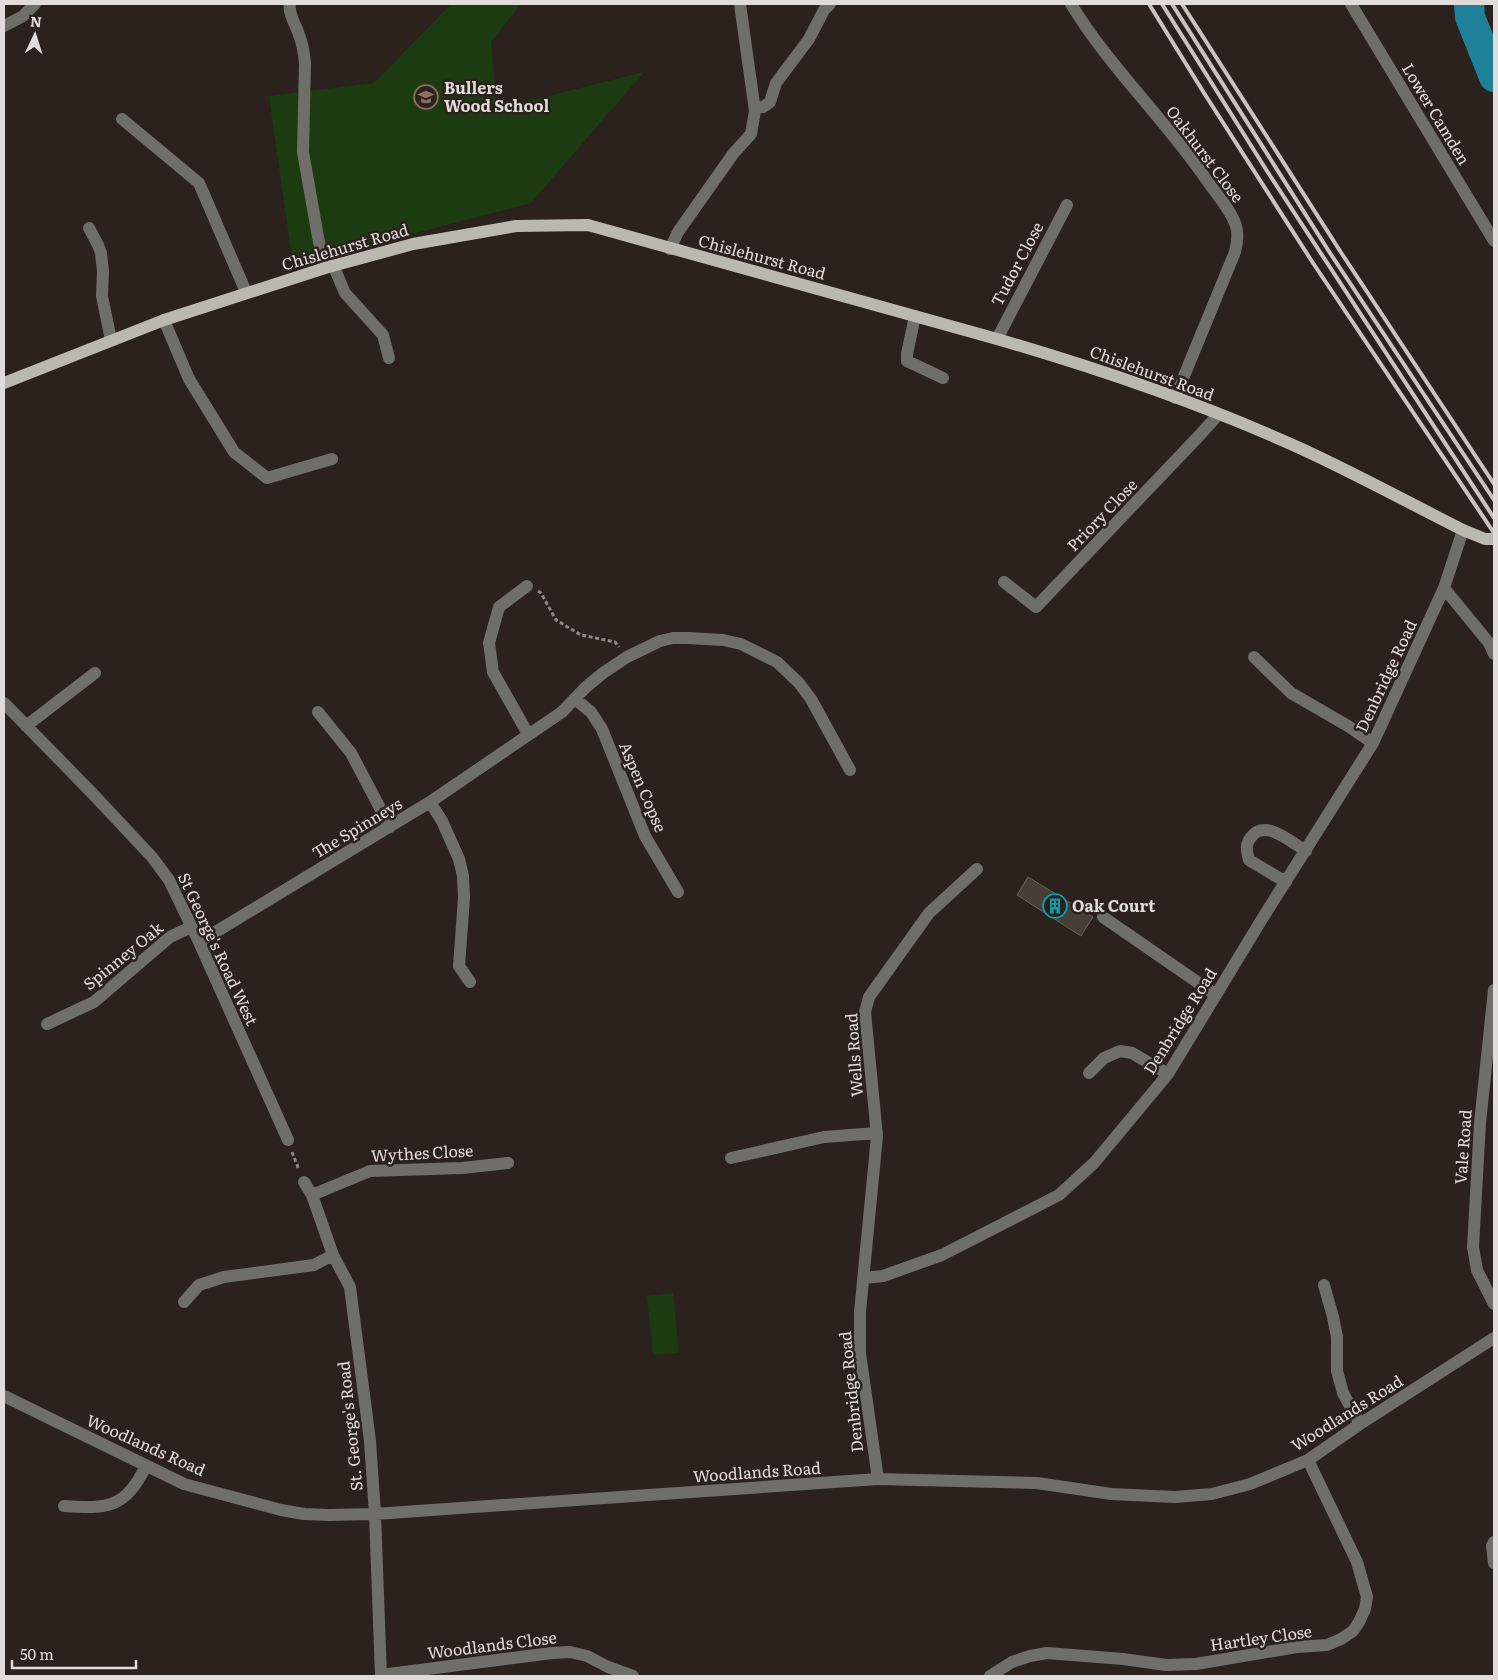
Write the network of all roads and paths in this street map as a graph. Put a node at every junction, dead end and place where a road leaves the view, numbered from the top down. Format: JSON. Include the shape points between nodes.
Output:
{"nodes":[{"id":1,"x":35,"y":4,"type":"edge"},
{"id":2,"x":290,"y":4,"type":"edge"},
{"id":3,"x":740,"y":4,"type":"edge"},
{"id":4,"x":830,"y":4,"type":"edge"},
{"id":5,"x":1071,"y":4,"type":"edge"},
{"id":6,"x":1354,"y":5,"type":"edge"},
{"id":7,"x":4,"y":26,"type":"edge"},
{"id":8,"x":755,"y":108,"type":"junction"},
{"id":9,"x":122,"y":119,"type":"dead end"},
{"id":10,"x":1067,"y":205,"type":"dead end"},
{"id":11,"x":89,"y":228,"type":"dead end"},
{"id":12,"x":1494,"y":241,"type":"edge"},
{"id":13,"x":670,"y":249,"type":"junction"},
{"id":14,"x":329,"y":267,"type":"junction"},
{"id":15,"x":246,"y":292,"type":"junction"},
{"id":16,"x":914,"y":316,"type":"junction"},
{"id":17,"x":164,"y":320,"type":"junction"},
{"id":18,"x":997,"y":339,"type":"junction"},
{"id":19,"x":111,"y":340,"type":"junction"},
{"id":20,"x":389,"y":358,"type":"dead end"},
{"id":21,"x":943,"y":378,"type":"dead end"},
{"id":22,"x":4,"y":383,"type":"edge"},
{"id":23,"x":1175,"y":398,"type":"junction"},
{"id":24,"x":1218,"y":414,"type":"junction"},
{"id":25,"x":332,"y":459,"type":"dead end"},
{"id":26,"x":1463,"y":530,"type":"junction"},
{"id":27,"x":1494,"y":539,"type":"edge"},
{"id":28,"x":1004,"y":582,"type":"dead end"},
{"id":29,"x":528,"y":586,"type":"joint"},
{"id":30,"x":1444,"y":588,"type":"junction"},
{"id":31,"x":1494,"y":654,"type":"edge"},
{"id":32,"x":627,"y":657,"type":"junction"},
{"id":33,"x":1254,"y":657,"type":"dead end"},
{"id":34,"x":95,"y":673,"type":"dead end"},
{"id":35,"x":574,"y":699,"type":"junction"},
{"id":36,"x":4,"y":704,"type":"edge"},
{"id":37,"x":318,"y":712,"type":"dead end"},
{"id":38,"x":26,"y":726,"type":"junction"},
{"id":39,"x":528,"y":734,"type":"junction"},
{"id":40,"x":1373,"y":743,"type":"junction"},
{"id":41,"x":850,"y":770,"type":"dead end"},
{"id":42,"x":430,"y":802,"type":"junction"},
{"id":43,"x":390,"y":827,"type":"junction"},
{"id":44,"x":1306,"y":851,"type":"junction"},
{"id":45,"x":977,"y":869,"type":"dead end"},
{"id":46,"x":1286,"y":882,"type":"junction"},
{"id":47,"x":678,"y":892,"type":"dead end"},
{"id":48,"x":1103,"y":918,"type":"dead end"},
{"id":49,"x":192,"y":926,"type":"junction"},
{"id":50,"x":199,"y":942,"type":"junction"},
{"id":51,"x":470,"y":982,"type":"dead end"},
{"id":52,"x":1494,"y":990,"type":"edge"},
{"id":53,"x":1216,"y":995,"type":"junction"},
{"id":54,"x":47,"y":1024,"type":"dead end"},
{"id":55,"x":1088,"y":1073,"type":"dead end"},
{"id":56,"x":1168,"y":1074,"type":"junction"},
{"id":57,"x":877,"y":1133,"type":"junction"},
{"id":58,"x":288,"y":1140,"type":"joint"},
{"id":59,"x":731,"y":1158,"type":"dead end"},
{"id":60,"x":508,"y":1162,"type":"dead end"},
{"id":61,"x":304,"y":1182,"type":"joint"},
{"id":62,"x":312,"y":1195,"type":"junction"},
{"id":63,"x":333,"y":1254,"type":"junction"},
{"id":64,"x":864,"y":1278,"type":"junction"},
{"id":65,"x":1324,"y":1285,"type":"dead end"},
{"id":66,"x":184,"y":1302,"type":"dead end"},
{"id":67,"x":1494,"y":1304,"type":"edge"},
{"id":68,"x":1494,"y":1338,"type":"edge"},
{"id":69,"x":4,"y":1396,"type":"edge"},
{"id":70,"x":1360,"y":1424,"type":"junction"},
{"id":71,"x":1308,"y":1460,"type":"junction"},
{"id":72,"x":146,"y":1466,"type":"junction"},
{"id":73,"x":878,"y":1479,"type":"junction"},
{"id":74,"x":64,"y":1506,"type":"dead end"},
{"id":75,"x":375,"y":1514,"type":"junction"},
{"id":76,"x":1494,"y":1542,"type":"edge"},
{"id":77,"x":1494,"y":1563,"type":"edge"},
{"id":78,"x":381,"y":1676,"type":"edge"},
{"id":79,"x":633,"y":1676,"type":"edge"},
{"id":80,"x":990,"y":1676,"type":"edge"}],
"edges":[{"from":1,"to":7,"type":"street","via":[[23,16]]},
{"from":2,"to":14,"type":"street","via":[[291,16],[304,50],[303,152],[318,237]]},
{"from":3,"to":8,"type":"street"},
{"from":4,"to":8,"type":"street","via":[[809,40],[776,83],[770,102]]},
{"from":5,"to":23,"type":"street","name":"Oakhurst Close","via":[[1095,40],[1193,160],[1236,227],[1235,252]]},
{"from":6,"to":12,"type":"street","name":"Lower Camden"},
{"from":8,"to":13,"type":"street","via":[[751,134],[678,232]]},
{"from":9,"to":15,"type":"street","via":[[199,183]]},
{"from":10,"to":18,"type":"street","name":"Tudor Close"},
{"from":11,"to":19,"type":"street","via":[[101,253],[102,296]]},
{"from":13,"to":14,"type":"main road","name":"Chislehurst Road","via":[[588,224],[525,225],[413,244]]},
{"from":13,"to":16,"type":"main road","name":"Chislehurst Road"},
{"from":14,"to":15,"type":"main road","name":"Chislehurst Road"},
{"from":14,"to":20,"type":"street","via":[[345,293],[383,336]]},
{"from":15,"to":17,"type":"main road","name":"Chislehurst Road"},
{"from":16,"to":18,"type":"main road","name":"Chislehurst Road"},
{"from":16,"to":21,"type":"street","via":[[907,361]]},
{"from":17,"to":19,"type":"main road","name":"Chislehurst Road"},
{"from":17,"to":25,"type":"street","via":[[189,379],[234,452],[267,478]]},
{"from":18,"to":23,"type":"main road","name":"Chislehurst Road","via":[[1063,358]]},
{"from":19,"to":22,"type":"main road","name":"Chislehurst Road"},
{"from":23,"to":24,"type":"main road","name":"Chislehurst Road"},
{"from":24,"to":26,"type":"main road","name":"Chislehurst Road","via":[[1294,445]]},
{"from":24,"to":28,"type":"street","name":"Priory Close","via":[[1036,607]]},
{"from":26,"to":27,"type":"main road","name":"Chislehurst Road","via":[[1484,539]]},
{"from":26,"to":30,"type":"street","name":"Denbridge Road"},
{"from":29,"to":32,"type":"path","via":[[541,593],[556,620],[581,635],[615,642]]},
{"from":29,"to":39,"type":"street","via":[[499,606],[489,643],[493,672]]},
{"from":30,"to":31,"type":"street","via":[[1489,643]]},
{"from":30,"to":40,"type":"street","name":"Denbridge Road"},
{"from":32,"to":35,"type":"street","name":"The Spinneys","via":[[603,672]]},
{"from":32,"to":41,"type":"street","name":"The Spinneys","via":[[660,641],[688,638],[741,644],[777,662],[811,699]]},
{"from":33,"to":40,"type":"street","via":[[1291,692]]},
{"from":34,"to":38,"type":"street"},
{"from":35,"to":39,"type":"street","name":"The Spinneys","via":[[562,712]]},
{"from":35,"to":47,"type":"street","name":"Aspen Copse","via":[[599,723],[645,836]]},
{"from":36,"to":38,"type":"street","name":"St George's Road West"},
{"from":37,"to":43,"type":"street","via":[[351,753]]},
{"from":38,"to":49,"type":"street","name":"St George's Road West","via":[[152,857],[169,880]]},
{"from":39,"to":42,"type":"street","name":"The Spinneys"},
{"from":40,"to":44,"type":"street","name":"Denbridge Road"},
{"from":42,"to":43,"type":"street","name":"The Spinneys"},
{"from":42,"to":51,"type":"street","via":[[459,859],[463,876],[459,966]]},
{"from":43,"to":50,"type":"street","name":"The Spinneys"},
{"from":44,"to":46,"type":"street","name":"Denbridge Road"},
{"from":44,"to":46,"type":"street","via":[[1268,830],[1256,831],[1248,840],[1249,860]]},
{"from":45,"to":57,"type":"street","name":"Wells Road","via":[[929,913],[869,997],[865,1012]]},
{"from":46,"to":53,"type":"street","name":"Denbridge Road"},
{"from":48,"to":53,"type":"street"},
{"from":49,"to":50,"type":"street","name":"St George's Road West"},
{"from":49,"to":54,"type":"street","name":"Spinney Oak","via":[[170,937],[94,1002]]},
{"from":50,"to":58,"type":"street","name":"St George's Road West"},
{"from":52,"to":67,"type":"street","name":"Vale Road","via":[[1480,1123],[1473,1247],[1477,1270]]},
{"from":53,"to":56,"type":"street","name":"Denbridge Road"},
{"from":55,"to":56,"type":"street","via":[[1104,1058],[1120,1050],[1132,1053]]},
{"from":56,"to":64,"type":"street","name":"Denbridge Road","via":[[1094,1164],[1059,1195],[942,1255],[883,1276]]},
{"from":57,"to":59,"type":"street","via":[[824,1137]]},
{"from":57,"to":64,"type":"street","name":"Wells Road"},
{"from":58,"to":61,"type":"path"},
{"from":60,"to":62,"type":"street","name":"Wythes Close","via":[[462,1168],[370,1171]]},
{"from":61,"to":62,"type":"street","name":"St. George's Road"},
{"from":62,"to":63,"type":"street","name":"St. George's Road"},
{"from":63,"to":66,"type":"street","via":[[314,1265],[224,1277],[199,1285]]},
{"from":63,"to":75,"type":"street","name":"St. George's Road","via":[[350,1287],[370,1441]]},
{"from":64,"to":73,"type":"street","name":"Denbridge Road","via":[[860,1353]]},
{"from":65,"to":70,"type":"street","via":[[1337,1337],[1337,1370],[1343,1393]]},
{"from":68,"to":70,"type":"street","name":"Woodlands Road"},
{"from":69,"to":72,"type":"street","name":"Woodlands Road"},
{"from":70,"to":71,"type":"street","name":"Woodlands Road"},
{"from":71,"to":73,"type":"street","name":"Woodlands Road","via":[[1250,1484],[1212,1494],[1175,1497],[1111,1494],[1037,1483]]},
{"from":71,"to":80,"type":"street","name":"Hartley Close","via":[[1357,1562],[1367,1597],[1365,1609],[1353,1631],[1327,1645],[1196,1664],[1166,1665],[1047,1653],[1012,1662]]},
{"from":72,"to":74,"type":"street","via":[[138,1482],[122,1500],[92,1508]]},
{"from":72,"to":75,"type":"street","name":"Woodlands Road","via":[[184,1484],[280,1510],[329,1515]]},
{"from":73,"to":75,"type":"street","name":"Woodlands Road"},
{"from":75,"to":78,"type":"street","name":"St. George's Road"},
{"from":76,"to":77,"type":"street"},
{"from":78,"to":79,"type":"street","name":"Woodlands Close","via":[[570,1652]]}]}
